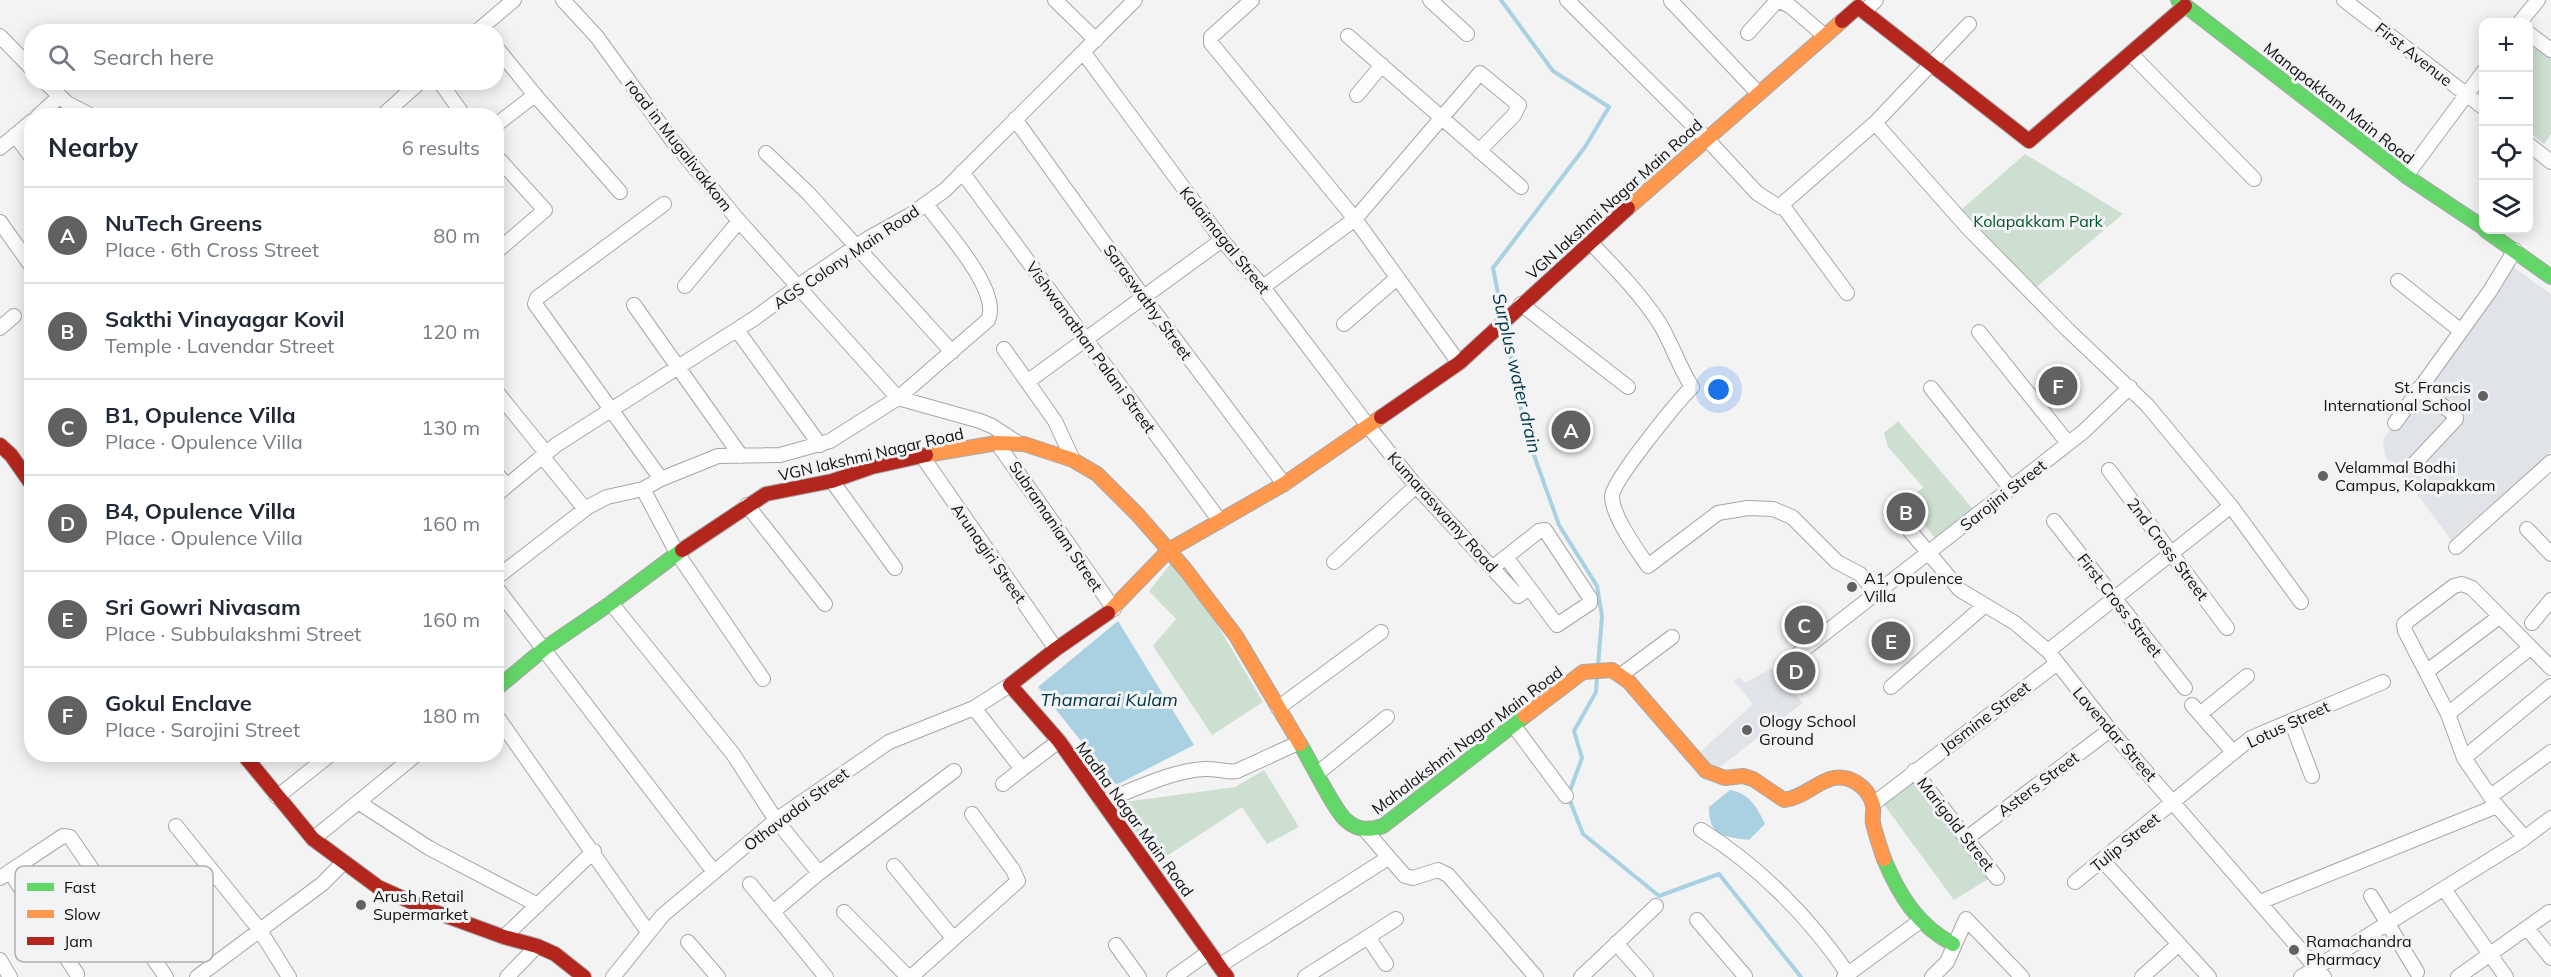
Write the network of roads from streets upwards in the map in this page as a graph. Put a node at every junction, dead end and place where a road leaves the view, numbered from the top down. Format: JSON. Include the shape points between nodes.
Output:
{"nodes":[{"id":1,"x":514,"y":0,"type":"edge"},
{"id":2,"x":563,"y":0,"type":"edge"},
{"id":3,"x":1055,"y":0,"type":"edge"},
{"id":4,"x":1135,"y":0,"type":"edge"},
{"id":5,"x":1252,"y":0,"type":"edge"},
{"id":6,"x":1430,"y":0,"type":"edge"},
{"id":7,"x":1567,"y":0,"type":"edge"},
{"id":8,"x":1671,"y":0,"type":"edge"},
{"id":9,"x":1876,"y":0,"type":"edge"},
{"id":10,"x":2344,"y":0,"type":"edge"},
{"id":11,"x":2538,"y":0,"type":"edge"},
{"id":12,"x":2181,"y":3,"type":"edge"},
{"id":13,"x":1864,"y":12,"type":"junction"},
{"id":14,"x":2523,"y":18,"type":"edge"},
{"id":15,"x":487,"y":24,"type":"edge"},
{"id":16,"x":1969,"y":24,"type":"dead end"},
{"id":17,"x":1748,"y":33,"type":"dead end"},
{"id":18,"x":1467,"y":34,"type":"dead end"},
{"id":19,"x":0,"y":36,"type":"edge"},
{"id":20,"x":1348,"y":36,"type":"dead end"},
{"id":21,"x":1825,"y":36,"type":"junction"},
{"id":22,"x":2533,"y":36,"type":"edge"},
{"id":23,"x":1096,"y":40,"type":"junction"},
{"id":24,"x":2551,"y":50,"type":"edge"},
{"id":25,"x":1084,"y":52,"type":"junction"},
{"id":26,"x":2131,"y":54,"type":"junction"},
{"id":27,"x":504,"y":57,"type":"edge"},
{"id":28,"x":24,"y":61,"type":"edge"},
{"id":29,"x":1382,"y":65,"type":"junction"},
{"id":30,"x":1932,"y":65,"type":"junction"},
{"id":31,"x":2483,"y":72,"type":"edge"},
{"id":32,"x":52,"y":90,"type":"edge"},
{"id":33,"x":411,"y":90,"type":"edge"},
{"id":34,"x":446,"y":90,"type":"edge"},
{"id":35,"x":1758,"y":93,"type":"junction"},
{"id":36,"x":2466,"y":94,"type":"junction"},
{"id":37,"x":535,"y":95,"type":"junction"},
{"id":38,"x":1357,"y":95,"type":"dead end"},
{"id":39,"x":59,"y":98,"type":"junction"},
{"id":40,"x":2479,"y":104,"type":"edge"},
{"id":41,"x":50,"y":108,"type":"edge"},
{"id":42,"x":77,"y":108,"type":"edge"},
{"id":43,"x":391,"y":108,"type":"edge"},
{"id":44,"x":458,"y":108,"type":"edge"},
{"id":45,"x":1442,"y":118,"type":"junction"},
{"id":46,"x":504,"y":119,"type":"edge"},
{"id":47,"x":1015,"y":119,"type":"junction"},
{"id":48,"x":1875,"y":123,"type":"junction"},
{"id":49,"x":24,"y":128,"type":"edge"},
{"id":50,"x":15,"y":135,"type":"junction"},
{"id":51,"x":1706,"y":138,"type":"junction"},
{"id":52,"x":24,"y":147,"type":"edge"},
{"id":53,"x":2533,"y":147,"type":"edge"},
{"id":54,"x":0,"y":148,"type":"edge"},
{"id":55,"x":1479,"y":152,"type":"junction"},
{"id":56,"x":766,"y":153,"type":"dead end"},
{"id":57,"x":2551,"y":162,"type":"edge"},
{"id":58,"x":504,"y":165,"type":"edge"},
{"id":59,"x":962,"y":172,"type":"junction"},
{"id":60,"x":2406,"y":176,"type":"junction"},
{"id":61,"x":2254,"y":179,"type":"dead end"},
{"id":62,"x":1521,"y":187,"type":"dead end"},
{"id":63,"x":620,"y":192,"type":"dead end"},
{"id":64,"x":664,"y":204,"type":"dead end"},
{"id":65,"x":926,"y":204,"type":"junction"},
{"id":66,"x":1782,"y":205,"type":"junction"},
{"id":67,"x":1354,"y":219,"type":"junction"},
{"id":68,"x":739,"y":221,"type":"junction"},
{"id":69,"x":0,"y":222,"type":"edge"},
{"id":70,"x":2479,"y":226,"type":"edge"},
{"id":71,"x":2491,"y":234,"type":"edge"},
{"id":72,"x":1222,"y":240,"type":"junction"},
{"id":73,"x":1590,"y":242,"type":"junction"},
{"id":74,"x":504,"y":245,"type":"edge"},
{"id":75,"x":857,"y":246,"type":"junction"},
{"id":76,"x":2515,"y":250,"type":"junction"},
{"id":77,"x":24,"y":256,"type":"edge"},
{"id":78,"x":2551,"y":277,"type":"edge"},
{"id":79,"x":1397,"y":278,"type":"junction"},
{"id":80,"x":2398,"y":281,"type":"dead end"},
{"id":81,"x":686,"y":286,"type":"dead end"},
{"id":82,"x":799,"y":286,"type":"junction"},
{"id":83,"x":1263,"y":287,"type":"junction"},
{"id":84,"x":1847,"y":292,"type":"dead end"},
{"id":85,"x":1144,"y":298,"type":"junction"},
{"id":86,"x":1521,"y":304,"type":"junction"},
{"id":87,"x":634,"y":305,"type":"dead end"},
{"id":88,"x":14,"y":316,"type":"dead end"},
{"id":89,"x":1344,"y":324,"type":"dead end"},
{"id":90,"x":0,"y":328,"type":"edge"},
{"id":91,"x":737,"y":330,"type":"junction"},
{"id":92,"x":2461,"y":331,"type":"junction"},
{"id":93,"x":1979,"y":332,"type":"dead end"},
{"id":94,"x":1085,"y":338,"type":"junction"},
{"id":95,"x":1004,"y":349,"type":"dead end"},
{"id":96,"x":952,"y":351,"type":"junction"},
{"id":97,"x":1459,"y":363,"type":"junction"},
{"id":98,"x":678,"y":368,"type":"junction"},
{"id":99,"x":1027,"y":382,"type":"junction"},
{"id":100,"x":1628,"y":387,"type":"dead end"},
{"id":101,"x":1931,"y":387,"type":"dead end"},
{"id":102,"x":2130,"y":387,"type":"junction"},
{"id":103,"x":2419,"y":388,"type":"junction"},
{"id":104,"x":898,"y":398,"type":"junction"},
{"id":105,"x":504,"y":402,"type":"edge"},
{"id":106,"x":613,"y":410,"type":"junction"},
{"id":107,"x":2395,"y":423,"type":"dead end"},
{"id":108,"x":1369,"y":427,"type":"junction"},
{"id":109,"x":2068,"y":442,"type":"junction"},
{"id":110,"x":997,"y":443,"type":"junction"},
{"id":111,"x":1018,"y":443,"type":"junction"},
{"id":112,"x":0,"y":445,"type":"edge"},
{"id":113,"x":820,"y":445,"type":"junction"},
{"id":114,"x":544,"y":455,"type":"junction"},
{"id":115,"x":741,"y":456,"type":"junction"},
{"id":116,"x":922,"y":456,"type":"junction"},
{"id":117,"x":1073,"y":460,"type":"junction"},
{"id":118,"x":2551,"y":462,"type":"edge"},
{"id":119,"x":2412,"y":466,"type":"dead end"},
{"id":120,"x":2109,"y":470,"type":"dead end"},
{"id":121,"x":24,"y":474,"type":"edge"},
{"id":122,"x":661,"y":479,"type":"junction"},
{"id":123,"x":832,"y":481,"type":"junction"},
{"id":124,"x":1284,"y":484,"type":"junction"},
{"id":125,"x":1416,"y":486,"type":"junction"},
{"id":126,"x":504,"y":489,"type":"edge"},
{"id":127,"x":643,"y":489,"type":"junction"},
{"id":128,"x":2011,"y":489,"type":"junction"},
{"id":129,"x":747,"y":505,"type":"junction"},
{"id":130,"x":2231,"y":506,"type":"junction"},
{"id":131,"x":585,"y":509,"type":"junction"},
{"id":132,"x":1899,"y":518,"type":"dead end"},
{"id":133,"x":1220,"y":521,"type":"junction"},
{"id":134,"x":2054,"y":521,"type":"dead end"},
{"id":135,"x":2527,"y":529,"type":"dead end"},
{"id":136,"x":2456,"y":547,"type":"dead end"},
{"id":137,"x":1168,"y":550,"type":"junction"},
{"id":138,"x":1927,"y":552,"type":"junction"},
{"id":139,"x":2171,"y":552,"type":"junction"},
{"id":140,"x":677,"y":553,"type":"junction"},
{"id":141,"x":2551,"y":554,"type":"edge"},
{"id":142,"x":1506,"y":557,"type":"junction"},
{"id":143,"x":1334,"y":562,"type":"dead end"},
{"id":144,"x":895,"y":568,"type":"dead end"},
{"id":145,"x":1492,"y":568,"type":"junction"},
{"id":146,"x":504,"y":572,"type":"edge"},
{"id":147,"x":1523,"y":592,"type":"junction"},
{"id":148,"x":1873,"y":594,"type":"junction"},
{"id":149,"x":504,"y":597,"type":"edge"},
{"id":150,"x":2115,"y":598,"type":"junction"},
{"id":151,"x":2551,"y":600,"type":"edge"},
{"id":152,"x":2301,"y":602,"type":"dead end"},
{"id":153,"x":611,"y":603,"type":"junction"},
{"id":154,"x":825,"y":604,"type":"dead end"},
{"id":155,"x":1985,"y":605,"type":"junction"},
{"id":156,"x":1114,"y":609,"type":"junction"},
{"id":157,"x":2499,"y":616,"type":"junction"},
{"id":158,"x":2532,"y":623,"type":"dead end"},
{"id":159,"x":2227,"y":628,"type":"dead end"},
{"id":160,"x":1381,"y":632,"type":"dead end"},
{"id":161,"x":1672,"y":637,"type":"dead end"},
{"id":162,"x":545,"y":648,"type":"junction"},
{"id":163,"x":2530,"y":648,"type":"junction"},
{"id":164,"x":1056,"y":649,"type":"junction"},
{"id":165,"x":2048,"y":651,"type":"junction"},
{"id":166,"x":1793,"y":658,"type":"dead end"},
{"id":167,"x":2056,"y":664,"type":"junction"},
{"id":168,"x":2551,"y":668,"type":"edge"},
{"id":169,"x":2426,"y":672,"type":"junction"},
{"id":170,"x":1621,"y":675,"type":"junction"},
{"id":171,"x":2247,"y":676,"type":"dead end"},
{"id":172,"x":763,"y":679,"type":"dead end"},
{"id":173,"x":504,"y":682,"type":"edge"},
{"id":174,"x":2384,"y":682,"type":"dead end"},
{"id":175,"x":1010,"y":685,"type":"junction"},
{"id":176,"x":2551,"y":686,"type":"edge"},
{"id":177,"x":1891,"y":687,"type":"dead end"},
{"id":178,"x":2185,"y":688,"type":"dead end"},
{"id":179,"x":974,"y":708,"type":"junction"},
{"id":180,"x":1278,"y":708,"type":"junction"},
{"id":181,"x":2448,"y":714,"type":"junction"},
{"id":182,"x":1387,"y":717,"type":"dead end"},
{"id":183,"x":2291,"y":721,"type":"junction"},
{"id":184,"x":504,"y":726,"type":"edge"},
{"id":185,"x":1514,"y":726,"type":"junction"},
{"id":186,"x":2110,"y":730,"type":"junction"},
{"id":187,"x":1059,"y":741,"type":"junction"},
{"id":188,"x":1298,"y":743,"type":"junction"},
{"id":189,"x":2233,"y":752,"type":"junction"},
{"id":190,"x":2551,"y":752,"type":"edge"},
{"id":191,"x":2464,"y":758,"type":"junction"},
{"id":192,"x":249,"y":762,"type":"edge"},
{"id":193,"x":321,"y":762,"type":"edge"},
{"id":194,"x":407,"y":762,"type":"edge"},
{"id":195,"x":1022,"y":769,"type":"junction"},
{"id":196,"x":954,"y":771,"type":"dead end"},
{"id":197,"x":1914,"y":771,"type":"junction"},
{"id":198,"x":1318,"y":773,"type":"junction"},
{"id":199,"x":2312,"y":776,"type":"dead end"},
{"id":200,"x":1002,"y":784,"type":"dead end"},
{"id":201,"x":1566,"y":796,"type":"dead end"},
{"id":202,"x":277,"y":797,"type":"junction"},
{"id":203,"x":2494,"y":801,"type":"junction"},
{"id":204,"x":358,"y":802,"type":"junction"},
{"id":205,"x":1102,"y":802,"type":"junction"},
{"id":206,"x":2174,"y":802,"type":"junction"},
{"id":207,"x":1873,"y":804,"type":"junction"},
{"id":208,"x":972,"y":814,"type":"dead end"},
{"id":209,"x":2551,"y":818,"type":"edge"},
{"id":210,"x":776,"y":820,"type":"junction"},
{"id":211,"x":176,"y":826,"type":"dead end"},
{"id":212,"x":1701,"y":830,"type":"dead end"},
{"id":213,"x":1366,"y":831,"type":"junction"},
{"id":214,"x":1966,"y":838,"type":"junction"},
{"id":215,"x":313,"y":839,"type":"junction"},
{"id":216,"x":2523,"y":839,"type":"junction"},
{"id":217,"x":594,"y":851,"type":"junction"},
{"id":218,"x":1388,"y":858,"type":"junction"},
{"id":219,"x":2102,"y":860,"type":"junction"},
{"id":220,"x":343,"y":862,"type":"junction"},
{"id":221,"x":18,"y":866,"type":"edge"},
{"id":222,"x":90,"y":866,"type":"edge"},
{"id":223,"x":208,"y":866,"type":"edge"},
{"id":224,"x":894,"y":866,"type":"dead end"},
{"id":225,"x":213,"y":872,"type":"edge"},
{"id":226,"x":714,"y":872,"type":"junction"},
{"id":227,"x":819,"y":873,"type":"junction"},
{"id":228,"x":5,"y":875,"type":"edge"},
{"id":229,"x":1997,"y":878,"type":"dead end"},
{"id":230,"x":2075,"y":882,"type":"dead end"},
{"id":231,"x":750,"y":884,"type":"dead end"},
{"id":232,"x":15,"y":889,"type":"edge"},
{"id":233,"x":2444,"y":889,"type":"junction"},
{"id":234,"x":2371,"y":896,"type":"dead end"},
{"id":235,"x":2260,"y":902,"type":"junction"},
{"id":236,"x":538,"y":905,"type":"junction"},
{"id":237,"x":1656,"y":906,"type":"dead end"},
{"id":238,"x":773,"y":912,"type":"junction"},
{"id":239,"x":844,"y":912,"type":"dead end"},
{"id":240,"x":2549,"y":912,"type":"dead end"},
{"id":241,"x":1396,"y":919,"type":"dead end"},
{"id":242,"x":1697,"y":920,"type":"dead end"},
{"id":243,"x":1920,"y":921,"type":"junction"},
{"id":244,"x":2388,"y":924,"type":"junction"},
{"id":245,"x":2527,"y":928,"type":"junction"},
{"id":246,"x":259,"y":929,"type":"junction"},
{"id":247,"x":648,"y":932,"type":"junction"},
{"id":248,"x":504,"y":937,"type":"junction"},
{"id":249,"x":1368,"y":937,"type":"junction"},
{"id":250,"x":952,"y":938,"type":"junction"},
{"id":251,"x":688,"y":942,"type":"dead end"},
{"id":252,"x":1616,"y":943,"type":"junction"},
{"id":253,"x":1953,"y":944,"type":"junction"},
{"id":254,"x":2179,"y":944,"type":"junction"},
{"id":255,"x":1116,"y":945,"type":"dead end"},
{"id":256,"x":537,"y":946,"type":"junction"},
{"id":257,"x":1209,"y":952,"type":"junction"},
{"id":258,"x":2489,"y":955,"type":"junction"},
{"id":259,"x":2551,"y":958,"type":"edge"},
{"id":260,"x":0,"y":960,"type":"edge"},
{"id":261,"x":68,"y":962,"type":"edge"},
{"id":262,"x":156,"y":962,"type":"edge"},
{"id":263,"x":1386,"y":964,"type":"dead end"},
{"id":264,"x":1223,"y":971,"type":"edge"},
{"id":265,"x":2320,"y":972,"type":"edge"},
{"id":266,"x":2417,"y":972,"type":"dead end"},
{"id":267,"x":77,"y":974,"type":"dead end"},
{"id":268,"x":1310,"y":976,"type":"edge"},
{"id":269,"x":1846,"y":976,"type":"edge"},
{"id":270,"x":10,"y":977,"type":"edge"},
{"id":271,"x":166,"y":977,"type":"edge"},
{"id":272,"x":197,"y":977,"type":"edge"},
{"id":273,"x":289,"y":977,"type":"edge"},
{"id":274,"x":507,"y":977,"type":"edge"},
{"id":275,"x":584,"y":977,"type":"edge"},
{"id":276,"x":613,"y":977,"type":"edge"},
{"id":277,"x":718,"y":977,"type":"edge"},
{"id":278,"x":826,"y":977,"type":"edge"},
{"id":279,"x":909,"y":977,"type":"edge"},
{"id":280,"x":1139,"y":977,"type":"edge"},
{"id":281,"x":1174,"y":977,"type":"edge"},
{"id":282,"x":1536,"y":977,"type":"edge"},
{"id":283,"x":1581,"y":977,"type":"edge"},
{"id":284,"x":1646,"y":977,"type":"edge"},
{"id":285,"x":1745,"y":977,"type":"edge"},
{"id":286,"x":1932,"y":977,"type":"edge"},
{"id":287,"x":2022,"y":977,"type":"edge"},
{"id":288,"x":2142,"y":977,"type":"edge"},
{"id":289,"x":2209,"y":977,"type":"edge"},
{"id":290,"x":2301,"y":977,"type":"edge"},
{"id":291,"x":2458,"y":977,"type":"edge"},
{"id":292,"x":2506,"y":977,"type":"edge"}],
"edges":[{"from":1,"to":15,"type":"street"},
{"from":2,"to":68,"type":"street","name":"road in Mugalivakkom","via":[[597,37],[671,140]]},
{"from":3,"to":23,"type":"street"},
{"from":4,"to":23,"type":"street","name":"AGS Colony Main Road"},
{"from":5,"to":67,"type":"street","via":[[1211,37],[1211,42]]},
{"from":6,"to":18,"type":"street"},
{"from":7,"to":51,"type":"street"},
{"from":8,"to":35,"type":"street"},
{"from":9,"to":13,"type":"street"},
{"from":10,"to":36,"type":"street","name":"First Avenue"},
{"from":11,"to":14,"type":"street"},
{"from":12,"to":26,"type":"street"},
{"from":12,"to":60,"type":"street","name":"Manapakkam Main Road"},
{"from":13,"to":21,"type":"street","name":"VGN lakshmi Nagar Main Road","via":[[1858,7]]},
{"from":13,"to":30,"type":"street"},
{"from":16,"to":30,"type":"street"},
{"from":17,"to":21,"type":"street","via":[[1780,2]]},
{"from":19,"to":28,"type":"street"},
{"from":20,"to":29,"type":"street"},
{"from":21,"to":35,"type":"street","name":"VGN lakshmi Nagar Main Road"},
{"from":22,"to":24,"type":"street"},
{"from":23,"to":25,"type":"street","name":"AGS Colony Main Road"},
{"from":25,"to":47,"type":"street","name":"AGS Colony Main Road"},
{"from":25,"to":72,"type":"street","name":"Kalaimagal Street"},
{"from":26,"to":30,"type":"street","via":[[2029,141]]},
{"from":26,"to":61,"type":"street"},
{"from":27,"to":37,"type":"street"},
{"from":29,"to":38,"type":"street"},
{"from":29,"to":45,"type":"street"},
{"from":30,"to":48,"type":"street"},
{"from":31,"to":36,"type":"street"},
{"from":32,"to":39,"type":"street"},
{"from":33,"to":43,"type":"street"},
{"from":34,"to":44,"type":"street"},
{"from":35,"to":51,"type":"street","name":"VGN lakshmi Nagar Main Road"},
{"from":36,"to":40,"type":"street","name":"First Avenue"},
{"from":36,"to":60,"type":"street"},
{"from":37,"to":46,"type":"street"},
{"from":37,"to":63,"type":"street"},
{"from":39,"to":41,"type":"street"},
{"from":39,"to":42,"type":"street"},
{"from":45,"to":55,"type":"street"},
{"from":45,"to":55,"type":"street","via":[[1480,73],[1517,102],[1518,109]]},
{"from":45,"to":67,"type":"street"},
{"from":47,"to":59,"type":"street","name":"AGS Colony Main Road"},
{"from":47,"to":85,"type":"street","name":"Saraswathy Street"},
{"from":48,"to":66,"type":"street"},
{"from":48,"to":102,"type":"street","via":[[1968,228]]},
{"from":49,"to":50,"type":"street"},
{"from":50,"to":52,"type":"street"},
{"from":50,"to":54,"type":"street"},
{"from":51,"to":66,"type":"street","via":[[1757,193],[1779,207]]},
{"from":51,"to":73,"type":"street","name":"VGN lakshmi Nagar Main Road"},
{"from":53,"to":57,"type":"street"},
{"from":55,"to":62,"type":"street"},
{"from":56,"to":75,"type":"street"},
{"from":58,"to":74,"type":"street","via":[[545,210]]},
{"from":59,"to":65,"type":"street","name":"AGS Colony Main Road"},
{"from":59,"to":94,"type":"street","name":"Vishwanathan Palani Street"},
{"from":60,"to":70,"type":"street","name":"Manapakkam Main Road"},
{"from":64,"to":106,"type":"street","via":[[535,301],[541,315]]},
{"from":65,"to":75,"type":"street","name":"AGS Colony Main Road"},
{"from":65,"to":96,"type":"street","via":[[981,278],[990,300],[992,312],[988,320]]},
{"from":66,"to":84,"type":"street"},
{"from":67,"to":79,"type":"street"},
{"from":67,"to":83,"type":"street"},
{"from":68,"to":81,"type":"street"},
{"from":68,"to":82,"type":"street","name":"road in Mugalivakkom"},
{"from":69,"to":77,"type":"street"},
{"from":71,"to":76,"type":"street","name":"Manapakkam Main Road"},
{"from":72,"to":83,"type":"street","name":"Kalaimagal Street"},
{"from":72,"to":85,"type":"street"},
{"from":73,"to":86,"type":"street","name":"VGN lakshmi Nagar Main Road"},
{"from":73,"to":148,"type":"street","via":[[1636,290],[1661,327],[1692,387],[1612,493],[1613,504],[1648,567],[1718,513],[1755,507],[1792,517],[1837,562],[1860,574]]},
{"from":75,"to":82,"type":"street","name":"AGS Colony Main Road"},
{"from":75,"to":96,"type":"street"},
{"from":76,"to":78,"type":"street","name":"Manapakkam Main Road"},
{"from":76,"to":92,"type":"street"},
{"from":79,"to":89,"type":"street"},
{"from":79,"to":97,"type":"street"},
{"from":80,"to":92,"type":"street"},
{"from":82,"to":91,"type":"street","name":"AGS Colony Main Road"},
{"from":82,"to":104,"type":"street","name":"road in Mugalivakkom"},
{"from":83,"to":108,"type":"street","name":"Kalaimagal Street"},
{"from":85,"to":94,"type":"street"},
{"from":85,"to":124,"type":"street","name":"Saraswathy Street"},
{"from":86,"to":97,"type":"street","name":"VGN lakshmi Nagar Main Road"},
{"from":86,"to":100,"type":"street"},
{"from":87,"to":98,"type":"street"},
{"from":88,"to":90,"type":"street"},
{"from":91,"to":98,"type":"street","name":"AGS Colony Main Road"},
{"from":91,"to":113,"type":"street"},
{"from":92,"to":103,"type":"street"},
{"from":93,"to":109,"type":"street"},
{"from":94,"to":99,"type":"street"},
{"from":94,"to":133,"type":"street","name":"Vishwanathan Palani Street"},
{"from":95,"to":99,"type":"street"},
{"from":96,"to":104,"type":"street"},
{"from":97,"to":108,"type":"street","name":"VGN lakshmi Nagar Main Road"},
{"from":98,"to":106,"type":"street","name":"AGS Colony Main Road"},
{"from":98,"to":115,"type":"street"},
{"from":99,"to":117,"type":"street","via":[[1060,428]]},
{"from":101,"to":128,"type":"street"},
{"from":102,"to":109,"type":"street","name":"Sarojini Street"},
{"from":102,"to":130,"type":"street"},
{"from":103,"to":107,"type":"street"},
{"from":103,"to":119,"type":"street","via":[[2456,419]]},
{"from":104,"to":111,"type":"street","via":[[980,421]]},
{"from":104,"to":113,"type":"street"},
{"from":105,"to":114,"type":"street"},
{"from":106,"to":114,"type":"street","name":"AGS Colony Main Road"},
{"from":106,"to":122,"type":"street"},
{"from":108,"to":124,"type":"street","name":"VGN lakshmi Nagar Main Road"},
{"from":108,"to":125,"type":"street","name":"Kumaraswamy Road"},
{"from":109,"to":128,"type":"street","name":"Sarojini Street"},
{"from":110,"to":111,"type":"street","name":"VGN lakshmi Nagar Road"},
{"from":110,"to":116,"type":"street","name":"VGN lakshmi Nagar Road"},
{"from":110,"to":156,"type":"street","name":"Subramaniam Street"},
{"from":111,"to":117,"type":"street","name":"VGN lakshmi Nagar Road"},
{"from":112,"to":121,"type":"street"},
{"from":113,"to":115,"type":"street","via":[[780,455]]},
{"from":114,"to":126,"type":"street","name":"AGS Colony Main Road"},
{"from":114,"to":131,"type":"street"},
{"from":115,"to":122,"type":"street","via":[[718,456]]},
{"from":116,"to":123,"type":"street","name":"VGN lakshmi Nagar Road"},
{"from":116,"to":164,"type":"street","name":"Arunagiri Street"},
{"from":117,"to":137,"type":"street","name":"VGN lakshmi Nagar Road","via":[[1097,474]]},
{"from":118,"to":136,"type":"street"},
{"from":120,"to":139,"type":"street","name":"2nd Cross Street"},
{"from":122,"to":127,"type":"street"},
{"from":123,"to":129,"type":"street","name":"VGN lakshmi Nagar Road","via":[[766,494]]},
{"from":123,"to":144,"type":"street"},
{"from":124,"to":133,"type":"street","name":"VGN lakshmi Nagar Main Road"},
{"from":125,"to":143,"type":"street"},
{"from":125,"to":145,"type":"street","name":"Kumaraswamy Road"},
{"from":127,"to":131,"type":"street","via":[[608,497]]},
{"from":127,"to":140,"type":"street"},
{"from":128,"to":138,"type":"street","name":"Sarojini Street"},
{"from":129,"to":140,"type":"street","name":"VGN lakshmi Nagar Road"},
{"from":129,"to":154,"type":"street"},
{"from":130,"to":139,"type":"street"},
{"from":130,"to":152,"type":"street"},
{"from":131,"to":146,"type":"street"},
{"from":132,"to":138,"type":"street","name":"Lavendar Street"},
{"from":133,"to":137,"type":"street","name":"VGN lakshmi Nagar Main Road"},
{"from":134,"to":150,"type":"street","name":"First Cross Street"},
{"from":135,"to":141,"type":"street"},
{"from":137,"to":156,"type":"street","name":"VGN lakshmi Nagar Main Road"},
{"from":137,"to":180,"type":"street","name":"Mahalakshmi Nagar Main Road","via":[[1236,636]]},
{"from":138,"to":148,"type":"street","name":"Sarojini Street"},
{"from":138,"to":155,"type":"street","name":"Lavendar Street","via":[[1960,590]]},
{"from":139,"to":150,"type":"street"},
{"from":139,"to":159,"type":"street","name":"2nd Cross Street"},
{"from":140,"to":153,"type":"street","name":"VGN lakshmi Nagar Road"},
{"from":140,"to":172,"type":"street"},
{"from":142,"to":145,"type":"street"},
{"from":142,"to":147,"type":"street"},
{"from":142,"to":147,"type":"street","via":[[1545,530],[1590,603],[1557,625]]},
{"from":145,"to":147,"type":"street","name":"Kumaraswamy Road"},
{"from":148,"to":166,"type":"street","name":"Sarojini Street"},
{"from":149,"to":162,"type":"street"},
{"from":150,"to":165,"type":"street"},
{"from":150,"to":178,"type":"street","name":"First Cross Street"},
{"from":151,"to":158,"type":"street"},
{"from":153,"to":162,"type":"street","name":"VGN lakshmi Nagar Road"},
{"from":153,"to":210,"type":"street","via":[[733,754]]},
{"from":155,"to":165,"type":"street","name":"Lavendar Street","via":[[2015,623]]},
{"from":155,"to":177,"type":"street"},
{"from":156,"to":164,"type":"street","name":"VGN lakshmi Nagar Main Road"},
{"from":157,"to":163,"type":"street"},
{"from":157,"to":169,"type":"street"},
{"from":157,"to":169,"type":"street","via":[[2472,588],[2462,584],[2409,620],[2404,624],[2405,631]]},
{"from":160,"to":180,"type":"street"},
{"from":161,"to":170,"type":"street"},
{"from":162,"to":173,"type":"street","name":"VGN lakshmi Nagar Road"},
{"from":162,"to":226,"type":"street"},
{"from":163,"to":168,"type":"street"},
{"from":163,"to":181,"type":"street"},
{"from":164,"to":175,"type":"street","name":"VGN lakshmi Nagar Main Road"},
{"from":165,"to":167,"type":"street","name":"Lavendar Street"},
{"from":167,"to":186,"type":"street","name":"Lavendar Street"},
{"from":167,"to":197,"type":"street","name":"Jasmine Street"},
{"from":169,"to":181,"type":"street"},
{"from":170,"to":185,"type":"street","name":"Mahalakshmi Nagar Main Road","via":[[1602,669],[1583,672]]},
{"from":170,"to":207,"type":"street","via":[[1706,771],[1725,778],[1753,779],[1784,800],[1798,797],[1827,779],[1845,777],[1859,782]]},
{"from":171,"to":189,"type":"street","via":[[2196,709]]},
{"from":174,"to":183,"type":"street","name":"Lotus Street"},
{"from":175,"to":179,"type":"street","name":"Othavadai Street"},
{"from":175,"to":187,"type":"street","name":"Madha Nagar Main Road"},
{"from":176,"to":191,"type":"street"},
{"from":179,"to":195,"type":"street"},
{"from":179,"to":210,"type":"street","name":"Othavadai Street","via":[[889,742]]},
{"from":180,"to":188,"type":"street","name":"Mahalakshmi Nagar Main Road"},
{"from":181,"to":191,"type":"street"},
{"from":182,"to":198,"type":"street"},
{"from":183,"to":189,"type":"street","name":"Lotus Street","via":[[2253,737]]},
{"from":183,"to":199,"type":"street"},
{"from":184,"to":217,"type":"street"},
{"from":185,"to":201,"type":"street"},
{"from":185,"to":213,"type":"street","name":"Mahalakshmi Nagar Main Road","via":[[1383,826]]},
{"from":186,"to":206,"type":"street","name":"Lavendar Street"},
{"from":186,"to":214,"type":"street","name":"Asters Street"},
{"from":187,"to":195,"type":"street"},
{"from":187,"to":205,"type":"street","name":"Madha Nagar Main Road"},
{"from":188,"to":198,"type":"street","name":"Mahalakshmi Nagar Main Road"},
{"from":188,"to":205,"type":"street","via":[[1237,771],[1187,772]]},
{"from":189,"to":206,"type":"street","name":"Lotus Street"},
{"from":190,"to":203,"type":"street"},
{"from":191,"to":203,"type":"street"},
{"from":192,"to":202,"type":"street"},
{"from":193,"to":202,"type":"street"},
{"from":194,"to":204,"type":"street"},
{"from":195,"to":200,"type":"street"},
{"from":196,"to":227,"type":"street"},
{"from":197,"to":207,"type":"street","name":"Jasmine Street"},
{"from":197,"to":214,"type":"street","name":"Marigold Street"},
{"from":198,"to":213,"type":"street","name":"Mahalakshmi Nagar Main Road","via":[[1345,820]]},
{"from":202,"to":215,"type":"street"},
{"from":203,"to":216,"type":"street"},
{"from":203,"to":235,"type":"street"},
{"from":204,"to":215,"type":"street"},
{"from":204,"to":236,"type":"street","via":[[429,849]]},
{"from":205,"to":257,"type":"street","name":"Madha Nagar Main Road"},
{"from":206,"to":219,"type":"street","name":"Tulip Street"},
{"from":206,"to":235,"type":"street","name":"Lavendar Street"},
{"from":207,"to":243,"type":"street","via":[[1873,821],[1890,872]]},
{"from":208,"to":250,"type":"street","via":[[1018,881]]},
{"from":209,"to":216,"type":"street"},
{"from":210,"to":226,"type":"street","name":"Othavadai Street"},
{"from":210,"to":227,"type":"street"},
{"from":211,"to":223,"type":"street"},
{"from":212,"to":269,"type":"street","via":[[1796,908]]},
{"from":213,"to":218,"type":"street"},
{"from":214,"to":229,"type":"street","name":"Marigold Street"},
{"from":215,"to":220,"type":"street"},
{"from":216,"to":233,"type":"street"},
{"from":217,"to":236,"type":"street"},
{"from":217,"to":247,"type":"street"},
{"from":218,"to":264,"type":"street"},
{"from":218,"to":282,"type":"street","via":[[1408,878],[1444,872]]},
{"from":219,"to":230,"type":"street","name":"Tulip Street"},
{"from":219,"to":254,"type":"street"},
{"from":220,"to":246,"type":"street","via":[[322,884]]},
{"from":220,"to":248,"type":"street","via":[[378,887]]},
{"from":221,"to":222,"type":"street","via":[[63,836],[70,837]]},
{"from":224,"to":250,"type":"street"},
{"from":225,"to":246,"type":"street"},
{"from":226,"to":247,"type":"street","name":"Othavadai Street"},
{"from":227,"to":238,"type":"street"},
{"from":228,"to":232,"type":"street"},
{"from":231,"to":238,"type":"street"},
{"from":233,"to":244,"type":"street"},
{"from":233,"to":258,"type":"street"},
{"from":234,"to":244,"type":"street"},
{"from":235,"to":265,"type":"street","name":"Lavendar Street"},
{"from":236,"to":248,"type":"street"},
{"from":237,"to":252,"type":"street"},
{"from":238,"to":278,"type":"street"},
{"from":239,"to":279,"type":"street"},
{"from":240,"to":245,"type":"street"},
{"from":241,"to":249,"type":"street"},
{"from":242,"to":285,"type":"street"},
{"from":243,"to":253,"type":"street"},
{"from":243,"to":269,"type":"street"},
{"from":244,"to":265,"type":"street"},
{"from":244,"to":266,"type":"street"},
{"from":245,"to":258,"type":"street"},
{"from":245,"to":259,"type":"street"},
{"from":246,"to":272,"type":"street"},
{"from":246,"to":273,"type":"street"},
{"from":247,"to":276,"type":"street","name":"Othavadai Street"},
{"from":248,"to":256,"type":"street"},
{"from":249,"to":263,"type":"street"},
{"from":249,"to":268,"type":"street"},
{"from":250,"to":279,"type":"street"},
{"from":251,"to":277,"type":"street"},
{"from":252,"to":283,"type":"street"},
{"from":252,"to":284,"type":"street"},
{"from":253,"to":286,"type":"street","via":[[1947,962]]},
{"from":253,"to":287,"type":"street","via":[[1966,919]]},
{"from":254,"to":288,"type":"street"},
{"from":254,"to":289,"type":"street"},
{"from":255,"to":280,"type":"street"},
{"from":256,"to":274,"type":"street"},
{"from":256,"to":275,"type":"street","via":[[555,954]]},
{"from":257,"to":264,"type":"street","name":"Madha Nagar Main Road"},
{"from":257,"to":281,"type":"street"},
{"from":258,"to":291,"type":"street"},
{"from":258,"to":292,"type":"street"},
{"from":260,"to":270,"type":"street"},
{"from":261,"to":267,"type":"street"},
{"from":262,"to":271,"type":"street"},
{"from":265,"to":290,"type":"street"}]}
